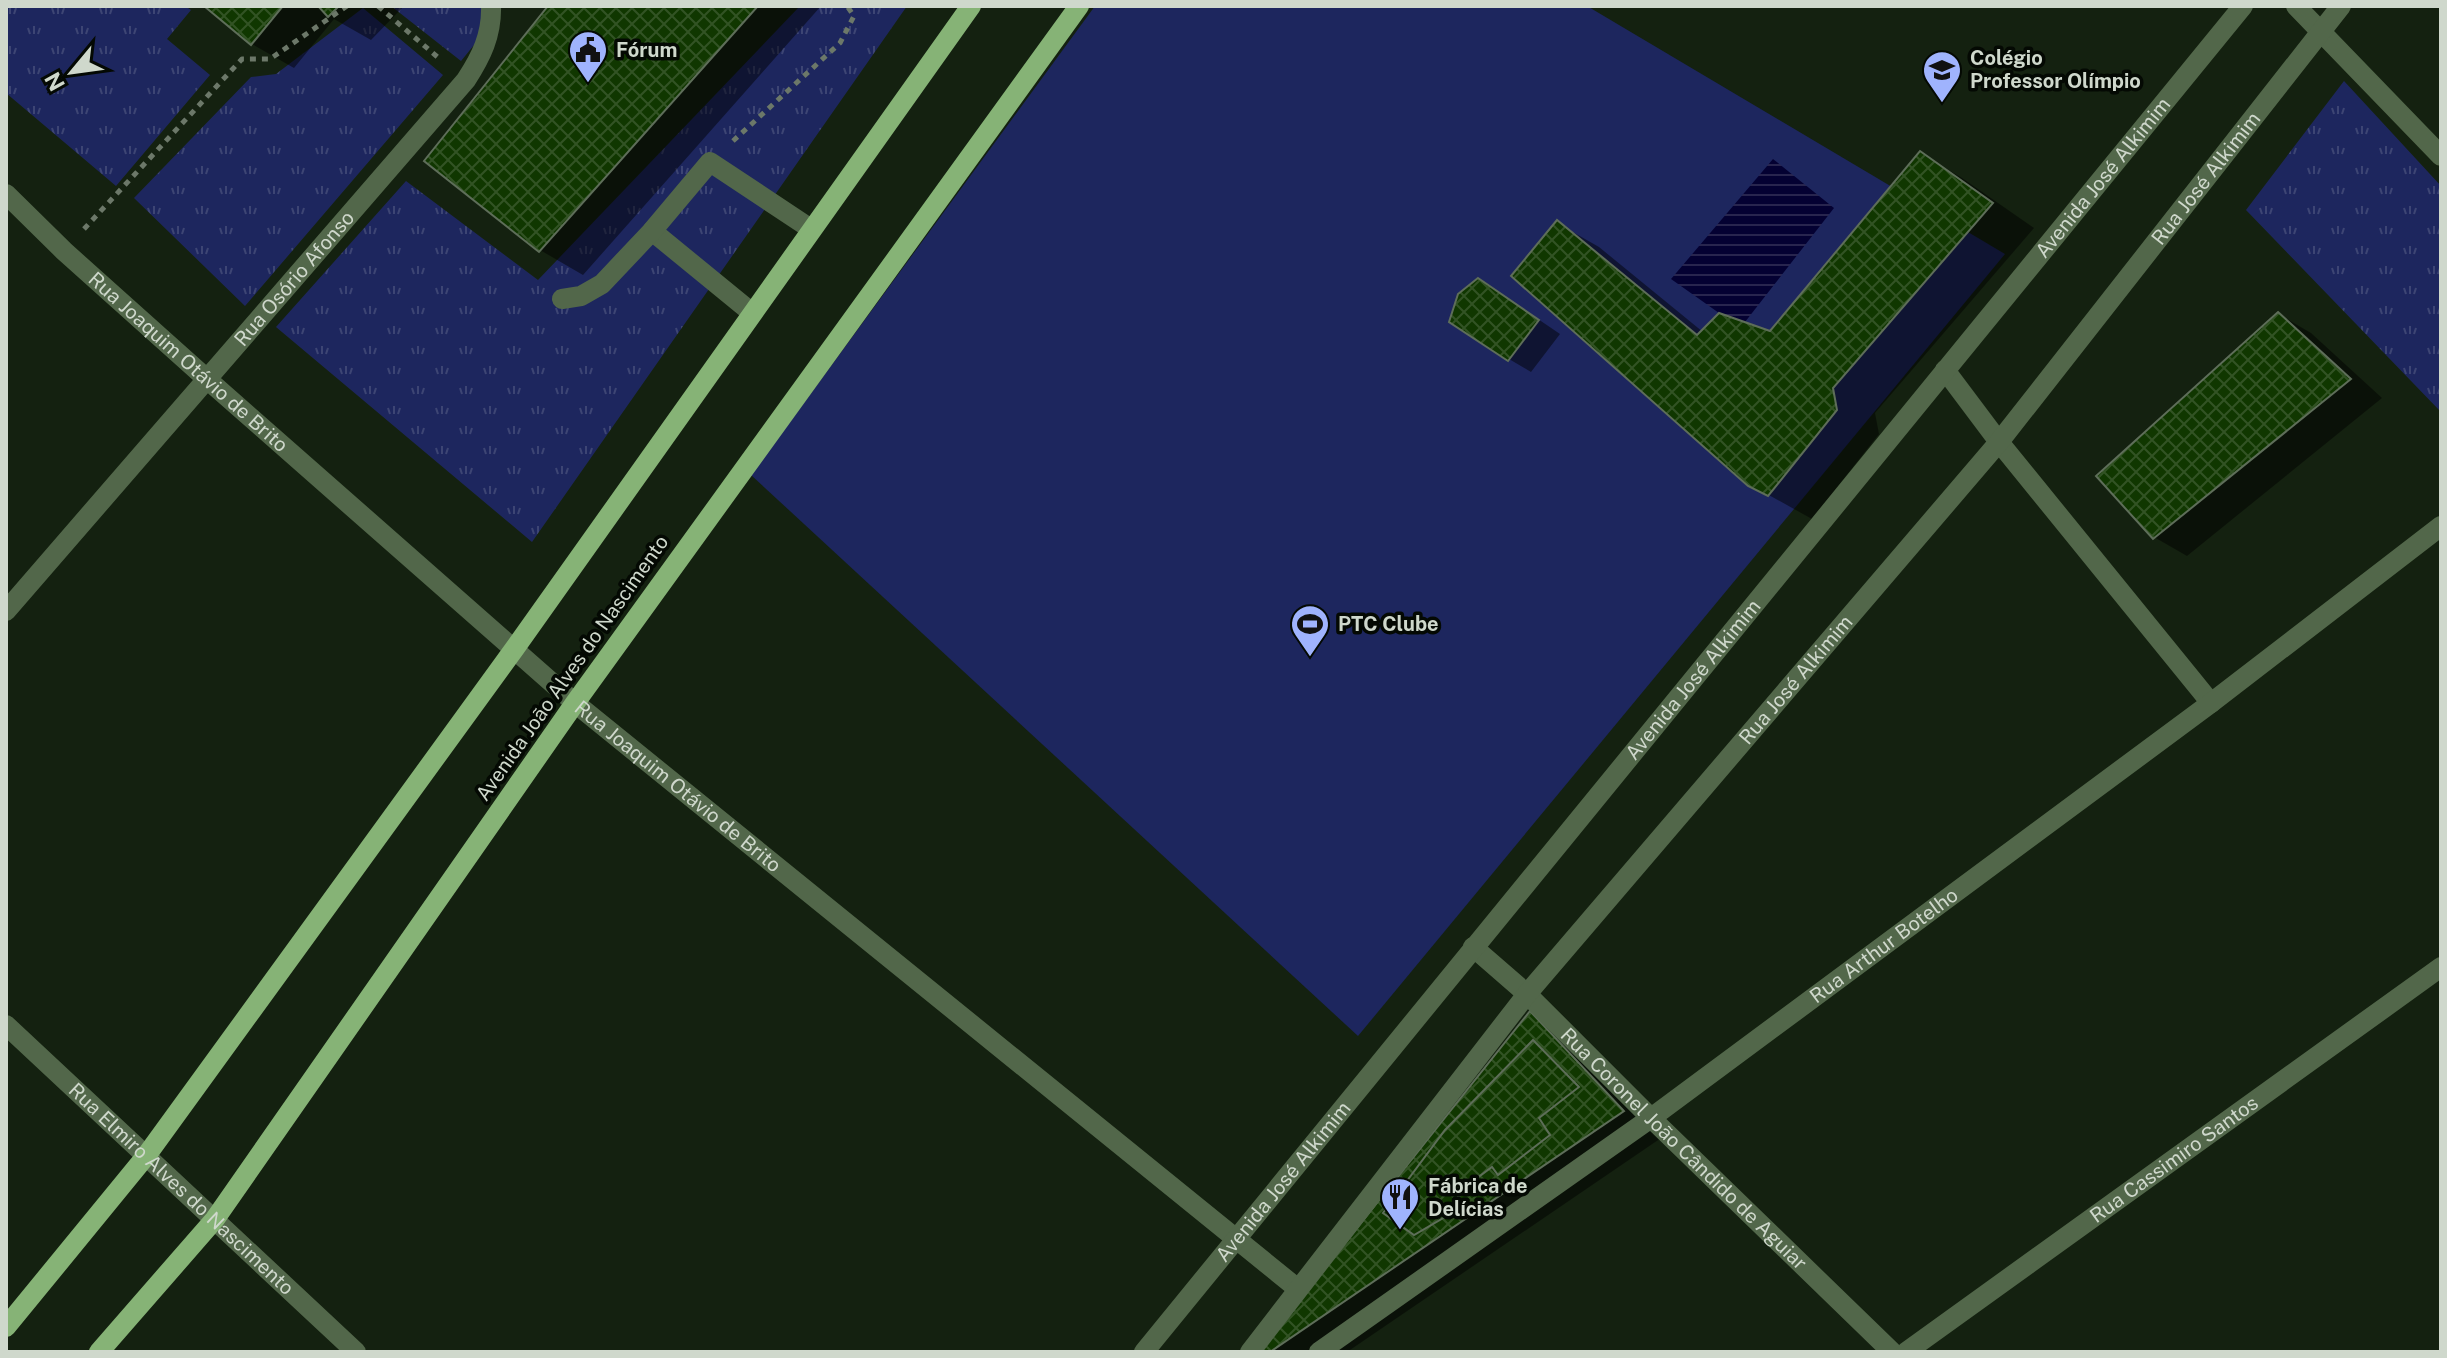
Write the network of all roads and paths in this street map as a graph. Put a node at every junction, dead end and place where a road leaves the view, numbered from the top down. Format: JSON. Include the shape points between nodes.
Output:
{"nodes":[{"id":1,"x":347,"y":6,"type":"edge"},
{"id":2,"x":378,"y":6,"type":"edge"},
{"id":3,"x":491,"y":6,"type":"edge"},
{"id":4,"x":847,"y":6,"type":"edge"},
{"id":5,"x":971,"y":6,"type":"edge"},
{"id":6,"x":1079,"y":6,"type":"edge"},
{"id":7,"x":2243,"y":6,"type":"edge"},
{"id":8,"x":2296,"y":6,"type":"edge"},
{"id":9,"x":2341,"y":6,"type":"edge"},
{"id":10,"x":2319,"y":31,"type":"junction"},
{"id":11,"x":466,"y":80,"type":"junction"},
{"id":12,"x":2441,"y":156,"type":"edge"},
{"id":13,"x":710,"y":162,"type":"junction"},
{"id":14,"x":6,"y":194,"type":"edge"},
{"id":15,"x":811,"y":229,"type":"junction"},
{"id":16,"x":652,"y":231,"type":"junction"},
{"id":17,"x":64,"y":251,"type":"junction"},
{"id":18,"x":562,"y":299,"type":"dead end"},
{"id":19,"x":751,"y":312,"type":"junction"},
{"id":20,"x":1945,"y":370,"type":"junction"},
{"id":21,"x":208,"y":380,"type":"junction"},
{"id":22,"x":1999,"y":442,"type":"junction"},
{"id":23,"x":2441,"y":526,"type":"edge"},
{"id":24,"x":6,"y":611,"type":"edge"},
{"id":25,"x":515,"y":648,"type":"junction"},
{"id":26,"x":575,"y":703,"type":"junction"},
{"id":27,"x":2211,"y":703,"type":"junction"},
{"id":28,"x":1473,"y":947,"type":"junction"},
{"id":29,"x":2441,"y":967,"type":"edge"},
{"id":30,"x":1527,"y":994,"type":"junction"},
{"id":31,"x":6,"y":1025,"type":"edge"},
{"id":32,"x":1651,"y":1118,"type":"junction"},
{"id":33,"x":146,"y":1156,"type":"junction"},
{"id":34,"x":215,"y":1219,"type":"junction"},
{"id":35,"x":1236,"y":1238,"type":"junction"},
{"id":36,"x":1298,"y":1289,"type":"junction"},
{"id":37,"x":6,"y":1327,"type":"edge"},
{"id":38,"x":99,"y":1352,"type":"edge"},
{"id":39,"x":356,"y":1352,"type":"edge"},
{"id":40,"x":1144,"y":1352,"type":"edge"},
{"id":41,"x":1250,"y":1352,"type":"edge"},
{"id":42,"x":1319,"y":1352,"type":"edge"},
{"id":43,"x":1892,"y":1352,"type":"edge"},
{"id":44,"x":1906,"y":1352,"type":"edge"}],
"edges":[{"from":1,"to":17,"type":"path","via":[[270,59],[242,59]]},
{"from":2,"to":11,"type":"path"},
{"from":3,"to":11,"type":"street","name":"Rua Osório Afonso","via":[[488,39]]},
{"from":4,"to":13,"type":"path","via":[[854,16],[840,43]]},
{"from":5,"to":15,"type":"main road"},
{"from":6,"to":26,"type":"main road","name":"Avenida João Alves do Nascimento"},
{"from":7,"to":20,"type":"street","name":"Avenida José Alkimim"},
{"from":8,"to":10,"type":"street"},
{"from":9,"to":10,"type":"street","name":"Rua José Alkimim"},
{"from":10,"to":12,"type":"street"},
{"from":10,"to":22,"type":"street","name":"Rua José Alkimim"},
{"from":11,"to":21,"type":"street","name":"Rua Osório Afonso"},
{"from":13,"to":15,"type":"street"},
{"from":13,"to":16,"type":"street"},
{"from":14,"to":17,"type":"street","name":"Rua Joaquim Otávio de Brito"},
{"from":15,"to":19,"type":"main road"},
{"from":16,"to":18,"type":"street","via":[[602,284]]},
{"from":16,"to":19,"type":"street"},
{"from":17,"to":21,"type":"street","name":"Rua Joaquim Otávio de Brito"},
{"from":19,"to":25,"type":"main road"},
{"from":20,"to":22,"type":"street"},
{"from":20,"to":28,"type":"street","name":"Avenida José Alkimim"},
{"from":21,"to":24,"type":"street","name":"Rua Osório Afonso"},
{"from":21,"to":25,"type":"street","name":"Rua Joaquim Otávio de Brito"},
{"from":22,"to":27,"type":"street"},
{"from":22,"to":30,"type":"street","name":"Rua José Alkimim"},
{"from":23,"to":27,"type":"street","name":"Rua Arthur Botelho"},
{"from":25,"to":26,"type":"street","name":"Rua Joaquim Otávio de Brito"},
{"from":25,"to":33,"type":"main road"},
{"from":26,"to":34,"type":"main road","name":"Avenida João Alves do Nascimento"},
{"from":26,"to":35,"type":"street","name":"Rua Joaquim Otávio de Brito"},
{"from":27,"to":32,"type":"street","name":"Rua Arthur Botelho"},
{"from":28,"to":30,"type":"street","name":"Rua Coronel João Cândido de Aguiar"},
{"from":28,"to":35,"type":"street","name":"Avenida José Alkimim"},
{"from":29,"to":44,"type":"street","name":"Rua Cassimiro Santos"},
{"from":30,"to":32,"type":"street","name":"Rua Coronel João Cândido de Aguiar"},
{"from":30,"to":36,"type":"street","name":"Rua José Alkimim"},
{"from":31,"to":33,"type":"street","name":"Rua Elmiro Alves do Nascimento"},
{"from":32,"to":42,"type":"street","name":"Rua Arthur Botelho"},
{"from":32,"to":43,"type":"street","name":"Rua Coronel João Cândido de Aguiar"},
{"from":33,"to":34,"type":"street","name":"Rua Elmiro Alves do Nascimento"},
{"from":33,"to":37,"type":"main road"},
{"from":34,"to":38,"type":"main road","name":"Avenida João Alves do Nascimento"},
{"from":34,"to":39,"type":"street","name":"Rua Elmiro Alves do Nascimento"},
{"from":35,"to":36,"type":"street","name":"Rua Joaquim Otávio de Brito"},
{"from":35,"to":40,"type":"street","name":"Avenida José Alkimim"},
{"from":36,"to":41,"type":"street","name":"Rua José Alkimim"}]}
